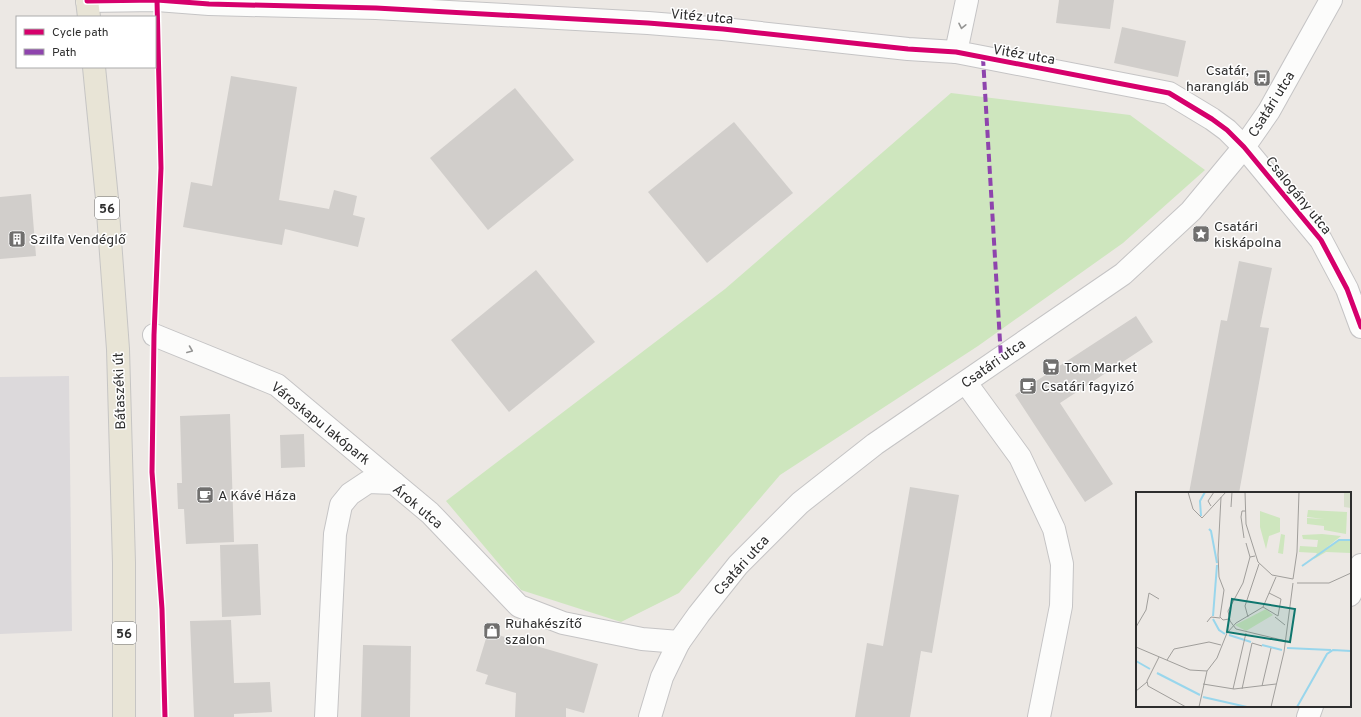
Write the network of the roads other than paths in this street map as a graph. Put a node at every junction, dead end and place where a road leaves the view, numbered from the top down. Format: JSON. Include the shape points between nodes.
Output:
{"nodes":[{"id":1,"x":967,"y":0,"type":"edge"},
{"id":2,"x":1331,"y":0,"type":"edge"},
{"id":3,"x":88,"y":6,"type":"edge"},
{"id":4,"x":956,"y":52,"type":"junction"},
{"id":5,"x":94,"y":68,"type":"edge"},
{"id":6,"x":1244,"y":147,"type":"junction"},
{"id":7,"x":1354,"y":284,"type":"edge"},
{"id":8,"x":1361,"y":327,"type":"edge"},
{"id":9,"x":154,"y":335,"type":"dead end"},
{"id":10,"x":966,"y":383,"type":"junction"},
{"id":11,"x":394,"y":483,"type":"junction"},
{"id":12,"x":1361,"y":565,"type":"edge"},
{"id":13,"x":1351,"y":592,"type":"edge"},
{"id":14,"x":679,"y":642,"type":"junction"},
{"id":15,"x":1312,"y":707,"type":"edge"},
{"id":16,"x":124,"y":717,"type":"edge"},
{"id":17,"x":326,"y":717,"type":"edge"},
{"id":18,"x":650,"y":717,"type":"edge"},
{"id":19,"x":1040,"y":717,"type":"edge"},
{"id":20,"x":1308,"y":717,"type":"edge"}],
"edges":[{"from":1,"to":4,"type":"street","one_way":true},
{"from":2,"to":6,"type":"street","name":"Csatári utca","via":[[1269,111]]},
{"from":3,"to":4,"type":"street","name":"Vitéz utca","via":[[157,0],[209,4],[376,8],[723,29]]},
{"from":4,"to":6,"type":"street","name":"Vitéz utca","via":[[1169,93],[1212,119]]},
{"from":5,"to":16,"type":"main road","name":"Bátaszéki út","number":"56","via":[[118,349],[124,563]]},
{"from":6,"to":7,"type":"street","name":"Csalogány utca"},
{"from":6,"to":10,"type":"street","name":"Csatári utca","via":[[1191,211],[1123,274]]},
{"from":7,"to":8,"type":"street","name":"Csalogány utca"},
{"from":9,"to":11,"type":"street","name":"Városkapu lakópark","one_way":true,"via":[[277,385]]},
{"from":10,"to":14,"type":"street","name":"Csatári utca","via":[[875,444],[800,504],[738,565]]},
{"from":10,"to":19,"type":"street","via":[[1020,457],[1058,543],[1062,564],[1061,606]]},
{"from":11,"to":14,"type":"street","name":"Árok utca","via":[[430,513],[519,606],[563,623],[642,639]]},
{"from":11,"to":17,"type":"street","name":"Árok utca","via":[[368,482],[350,494],[341,505],[335,534]]},
{"from":12,"to":13,"type":"street"},
{"from":14,"to":18,"type":"street","name":"Csatári utca","via":[[662,678]]},
{"from":15,"to":20,"type":"street"}]}
